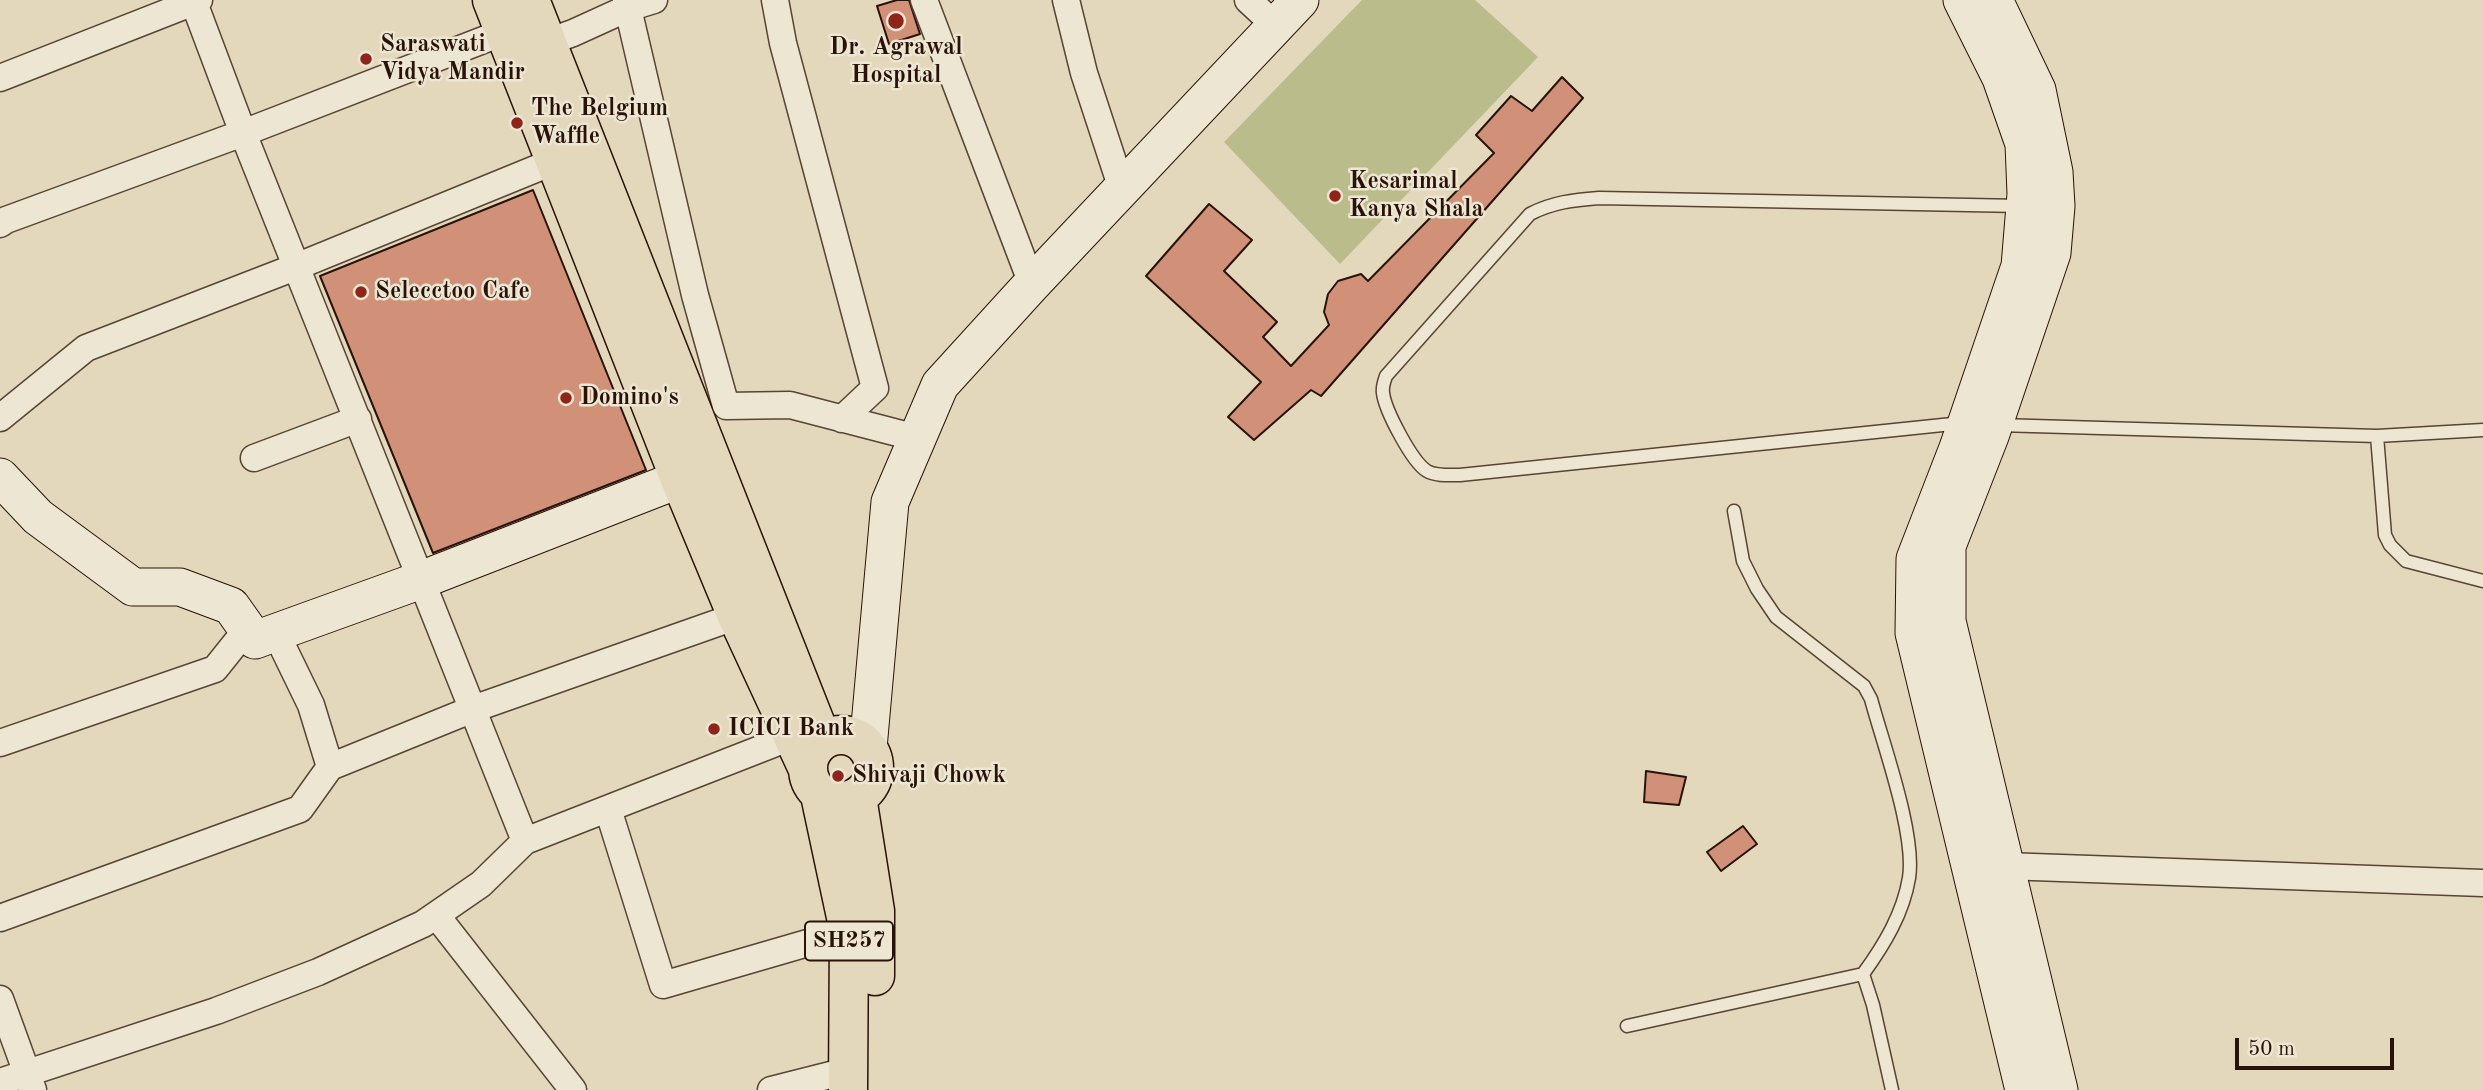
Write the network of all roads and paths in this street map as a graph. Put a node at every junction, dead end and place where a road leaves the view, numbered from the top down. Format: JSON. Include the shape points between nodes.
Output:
{"nodes":[{"id":1,"x":530,"y":0,"type":"edge"},
{"id":2,"x":654,"y":0,"type":"edge"},
{"id":3,"x":775,"y":0,"type":"edge"},
{"id":4,"x":924,"y":0,"type":"edge"},
{"id":5,"x":1066,"y":0,"type":"edge"},
{"id":6,"x":1248,"y":0,"type":"edge"},
{"id":7,"x":1962,"y":0,"type":"edge"},
{"id":8,"x":1994,"y":0,"type":"edge"},
{"id":9,"x":195,"y":1,"type":"edge"},
{"id":10,"x":627,"y":4,"type":"edge"},
{"id":11,"x":1288,"y":13,"type":"edge"},
{"id":12,"x":498,"y":16,"type":"edge"},
{"id":13,"x":545,"y":43,"type":"junction"},
{"id":14,"x":0,"y":78,"type":"edge"},
{"id":15,"x":243,"y":133,"type":"junction"},
{"id":16,"x":555,"y":161,"type":"junction"},
{"id":17,"x":1122,"y":189,"type":"junction"},
{"id":18,"x":2041,"y":206,"type":"junction"},
{"id":19,"x":0,"y":224,"type":"edge"},
{"id":20,"x":298,"y":266,"type":"junction"},
{"id":21,"x":1032,"y":284,"type":"junction"},
{"id":22,"x":695,"y":295,"type":"junction"},
{"id":23,"x":650,"y":306,"type":"junction"},
{"id":24,"x":710,"y":413,"type":"junction"},
{"id":25,"x":0,"y":418,"type":"edge"},
{"id":26,"x":358,"y":419,"type":"junction"},
{"id":27,"x":842,"y":419,"type":"junction"},
{"id":28,"x":1979,"y":424,"type":"junction"},
{"id":29,"x":2483,"y":430,"type":"edge"},
{"id":30,"x":2377,"y":436,"type":"junction"},
{"id":31,"x":917,"y":438,"type":"junction"},
{"id":32,"x":254,"y":458,"type":"dead end"},
{"id":33,"x":0,"y":477,"type":"edge"},
{"id":34,"x":680,"y":479,"type":"junction"},
{"id":35,"x":1734,"y":511,"type":"dead end"},
{"id":36,"x":421,"y":580,"type":"junction"},
{"id":37,"x":2483,"y":580,"type":"edge"},
{"id":38,"x":737,"y":616,"type":"junction"},
{"id":39,"x":262,"y":631,"type":"junction"},
{"id":40,"x":473,"y":709,"type":"junction"},
{"id":41,"x":869,"y":737,"type":"junction"},
{"id":42,"x":0,"y":743,"type":"edge"},
{"id":43,"x":818,"y":754,"type":"junction"},
{"id":44,"x":330,"y":767,"type":"junction"},
{"id":45,"x":608,"y":809,"type":"junction"},
{"id":46,"x":525,"y":841,"type":"junction"},
{"id":47,"x":2005,"y":866,"type":"junction"},
{"id":48,"x":2483,"y":883,"type":"edge"},
{"id":49,"x":436,"y":915,"type":"junction"},
{"id":50,"x":0,"y":918,"type":"edge"},
{"id":51,"x":849,"y":931,"type":"junction"},
{"id":52,"x":1863,"y":974,"type":"junction"},
{"id":53,"x":0,"y":999,"type":"edge"},
{"id":54,"x":1627,"y":1026,"type":"dead end"},
{"id":55,"x":30,"y":1081,"type":"edge"},
{"id":56,"x":0,"y":1082,"type":"edge"},
{"id":57,"x":856,"y":1083,"type":"edge"},
{"id":58,"x":573,"y":1090,"type":"edge"},
{"id":59,"x":771,"y":1090,"type":"edge"},
{"id":60,"x":1892,"y":1090,"type":"edge"},
{"id":61,"x":2024,"y":1090,"type":"edge"},
{"id":62,"x":2059,"y":1090,"type":"edge"}],
"edges":[{"from":1,"to":13,"type":"main road","number":"SH257"},
{"from":2,"to":10,"type":"street"},
{"from":3,"to":27,"type":"street","via":[[875,388]]},
{"from":4,"to":21,"type":"street"},
{"from":5,"to":17,"type":"street"},
{"from":6,"to":11,"type":"street"},
{"from":7,"to":18,"type":"main road","via":[[2001,78]]},
{"from":8,"to":18,"type":"main road","via":[[2036,90],[2054,172]]},
{"from":9,"to":14,"type":"street"},
{"from":9,"to":15,"type":"street"},
{"from":10,"to":13,"type":"street"},
{"from":10,"to":22,"type":"street"},
{"from":11,"to":17,"type":"main road"},
{"from":12,"to":13,"type":"street"},
{"from":12,"to":15,"type":"street"},
{"from":12,"to":16,"type":"main road","number":"SH257"},
{"from":13,"to":23,"type":"main road","number":"SH257"},
{"from":15,"to":19,"type":"street"},
{"from":15,"to":20,"type":"street"},
{"from":16,"to":20,"type":"street"},
{"from":16,"to":34,"type":"main road","number":"SH257"},
{"from":17,"to":21,"type":"main road"},
{"from":18,"to":28,"type":"main road","via":[[2020,266]]},
{"from":18,"to":28,"type":"lane","via":[[1598,198],[1546,206],[1530,214],[1386,376],[1382,390],[1386,407],[1418,463],[1429,472],[1460,475]]},
{"from":20,"to":25,"type":"street","via":[[86,348]]},
{"from":20,"to":26,"type":"street"},
{"from":21,"to":31,"type":"main road","via":[[940,386]]},
{"from":22,"to":23,"type":"street"},
{"from":22,"to":24,"type":"street"},
{"from":23,"to":24,"type":"main road","number":"SH257"},
{"from":24,"to":27,"type":"street","via":[[790,405]]},
{"from":24,"to":43,"type":"main road","number":"SH257"},
{"from":26,"to":32,"type":"street"},
{"from":26,"to":36,"type":"street"},
{"from":27,"to":31,"type":"street"},
{"from":28,"to":30,"type":"lane"},
{"from":28,"to":47,"type":"main road","via":[[1947,546],[1947,621]]},
{"from":28,"to":61,"type":"main road","via":[[1958,448],[1915,559],[1914,633]]},
{"from":29,"to":30,"type":"lane"},
{"from":30,"to":37,"type":"lane","via":[[2385,535],[2390,545],[2406,561]]},
{"from":31,"to":41,"type":"main road","via":[[890,502]]},
{"from":33,"to":39,"type":"main road","via":[[38,517],[133,587],[180,587],[231,606]]},
{"from":34,"to":36,"type":"main road"},
{"from":34,"to":38,"type":"main road","number":"SH257"},
{"from":35,"to":52,"type":"lane","via":[[1743,561],[1776,617],[1864,686],[1871,699],[1910,863],[1892,932]]},
{"from":36,"to":39,"type":"main road"},
{"from":36,"to":40,"type":"street"},
{"from":38,"to":40,"type":"street"},
{"from":38,"to":43,"type":"main road","number":"SH257"},
{"from":39,"to":42,"type":"street","via":[[215,669]]},
{"from":39,"to":44,"type":"street","via":[[311,705]]},
{"from":40,"to":44,"type":"street"},
{"from":40,"to":46,"type":"street"},
{"from":41,"to":43,"type":"main road","via":[[849,728]]},
{"from":41,"to":43,"type":"main road","via":[[875,767],[869,788]]},
{"from":43,"to":45,"type":"street"},
{"from":43,"to":51,"type":"main road","number":"SH257"},
{"from":43,"to":57,"type":"main road","number":"SH257","via":[[875,911],[876,959]]},
{"from":44,"to":50,"type":"street","via":[[300,809]]},
{"from":45,"to":46,"type":"street"},
{"from":45,"to":51,"type":"street","via":[[663,985]]},
{"from":46,"to":49,"type":"street","via":[[481,884]]},
{"from":47,"to":48,"type":"street"},
{"from":47,"to":62,"type":"main road"},
{"from":49,"to":55,"type":"street","via":[[318,972]]},
{"from":49,"to":58,"type":"street"},
{"from":51,"to":57,"type":"main road","number":"SH257"},
{"from":52,"to":54,"type":"lane"},
{"from":52,"to":60,"type":"lane"},
{"from":53,"to":55,"type":"street"},
{"from":55,"to":56,"type":"street"},
{"from":57,"to":59,"type":"street"}]}
